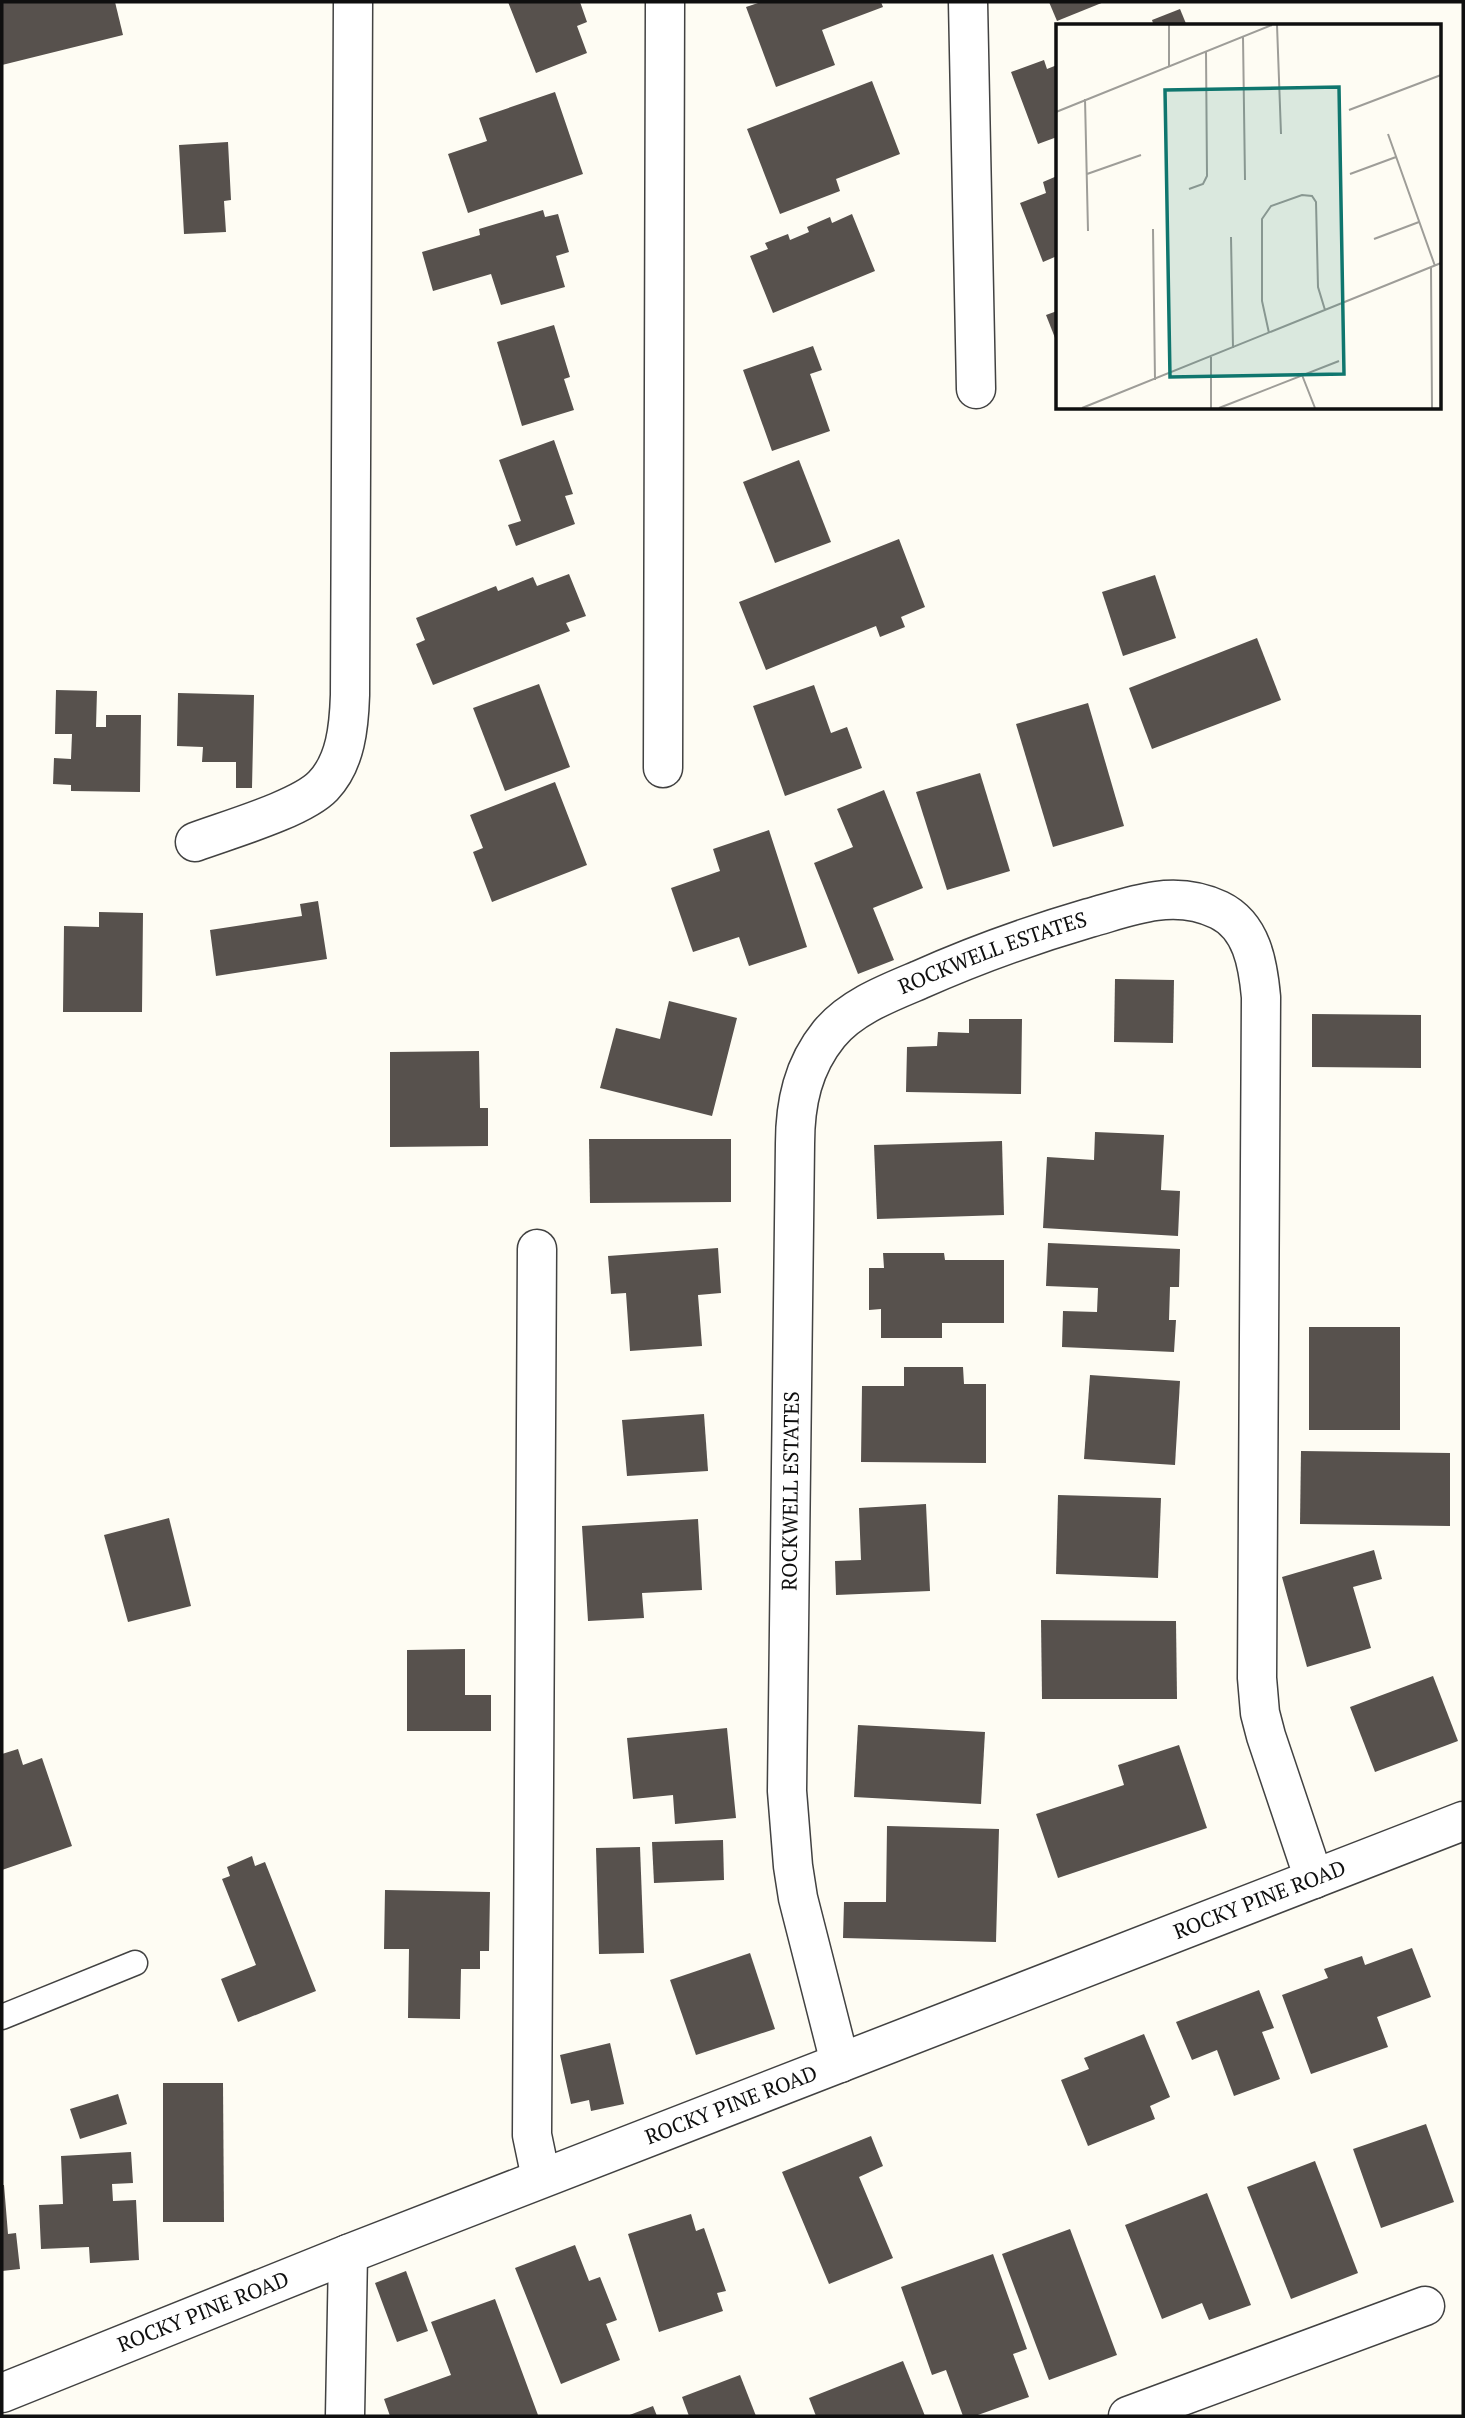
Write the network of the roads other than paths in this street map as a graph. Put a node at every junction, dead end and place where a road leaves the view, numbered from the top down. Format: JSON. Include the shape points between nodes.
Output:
{"nodes":[{"id":1,"x":353,"y":2,"type":"edge"},
{"id":2,"x":664,"y":2,"type":"edge"},
{"id":3,"x":968,"y":2,"type":"edge"},
{"id":4,"x":976,"y":389,"type":"dead end"},
{"id":5,"x":663,"y":768,"type":"dead end"},
{"id":6,"x":195,"y":842,"type":"dead end"},
{"id":7,"x":537,"y":1249,"type":"dead end"},
{"id":8,"x":1463,"y":1822,"type":"edge"},
{"id":9,"x":1314,"y":1879,"type":"junction"},
{"id":10,"x":135,"y":1963,"type":"dead end"},
{"id":11,"x":2,"y":2017,"type":"edge"},
{"id":12,"x":840,"y":2063,"type":"junction"},
{"id":13,"x":541,"y":2178,"type":"junction"},
{"id":14,"x":348,"y":2254,"type":"junction"},
{"id":15,"x":1425,"y":2306,"type":"dead end"},
{"id":16,"x":2,"y":2393,"type":"edge"},
{"id":17,"x":345,"y":2416,"type":"edge"},
{"id":18,"x":1129,"y":2416,"type":"edge"}],
"edges":[{"from":1,"to":6,"type":"street","via":[[347,731],[339,761],[323,786],[306,799]]},
{"from":2,"to":5,"type":"street"},
{"from":3,"to":4,"type":"street"},
{"from":7,"to":13,"type":"street","via":[[532,2135]]},
{"from":8,"to":9,"type":"street","name":"ROCKY PINE ROAD"},
{"from":9,"to":12,"type":"street","name":"ROCKY PINE ROAD"},
{"from":9,"to":12,"type":"street","name":"ROCKWELL ESTATES","via":[[1266,1736],[1257,1678],[1258,970],[1247,937],[1221,911],[1179,900],[1151,902],[980,953],[879,997],[831,1032],[815,1053],[798,1097],[787,1791],[798,1898]]},
{"from":10,"to":11,"type":"lane"},
{"from":12,"to":13,"type":"street","name":"ROCKY PINE ROAD"},
{"from":13,"to":14,"type":"street","name":"ROCKY PINE ROAD"},
{"from":14,"to":16,"type":"street","name":"ROCKY PINE ROAD"},
{"from":14,"to":17,"type":"street"},
{"from":15,"to":18,"type":"street"}]}
